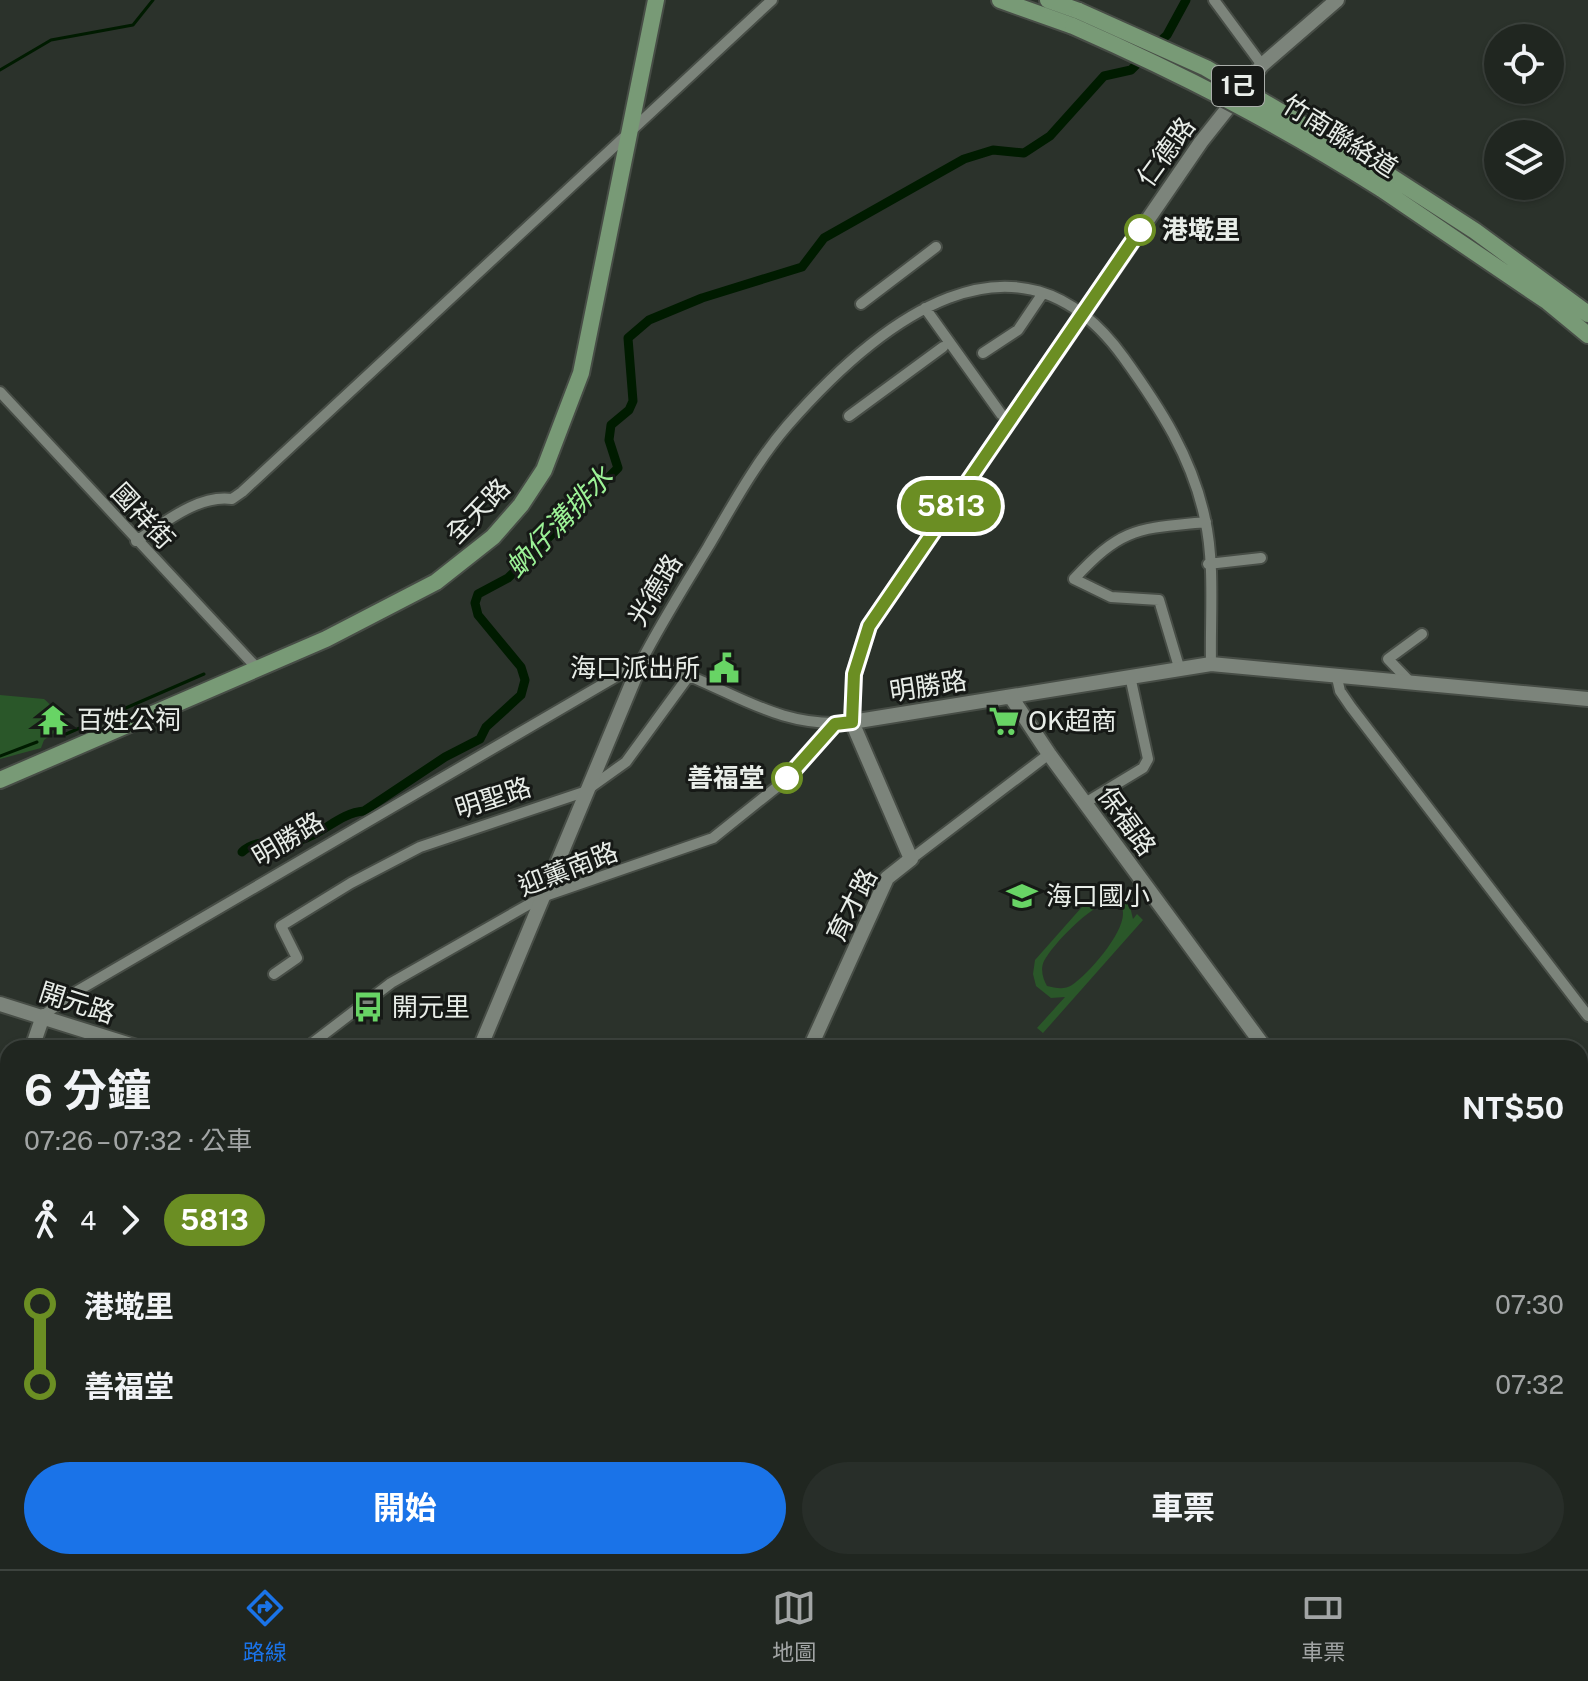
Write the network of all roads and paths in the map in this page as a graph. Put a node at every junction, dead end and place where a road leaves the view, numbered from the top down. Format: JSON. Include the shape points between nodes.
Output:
{"nodes":[{"id":1,"x":656,"y":0,"type":"edge"},
{"id":2,"x":772,"y":0,"type":"edge"},
{"id":3,"x":1000,"y":0,"type":"edge"},
{"id":4,"x":1048,"y":0,"type":"edge"},
{"id":5,"x":1214,"y":0,"type":"edge"},
{"id":6,"x":1337,"y":0,"type":"edge"},
{"id":7,"x":1076,"y":18,"type":"junction"},
{"id":8,"x":1262,"y":65,"type":"junction"},
{"id":9,"x":631,"y":128,"type":"junction"},
{"id":10,"x":1385,"y":182,"type":"junction"},
{"id":11,"x":936,"y":247,"type":"dead end"},
{"id":12,"x":1043,"y":293,"type":"junction"},
{"id":13,"x":861,"y":304,"type":"dead end"},
{"id":14,"x":925,"y":308,"type":"junction"},
{"id":15,"x":1083,"y":311,"type":"junction"},
{"id":16,"x":1588,"y":314,"type":"edge"},
{"id":17,"x":1588,"y":335,"type":"edge"},
{"id":18,"x":943,"y":347,"type":"dead end"},
{"id":19,"x":983,"y":353,"type":"dead end"},
{"id":20,"x":0,"y":392,"type":"edge"},
{"id":21,"x":849,"y":416,"type":"dead end"},
{"id":22,"x":1010,"y":420,"type":"junction"},
{"id":23,"x":1206,"y":522,"type":"junction"},
{"id":24,"x":136,"y":541,"type":"junction"},
{"id":25,"x":1261,"y":558,"type":"dead end"},
{"id":26,"x":1208,"y":564,"type":"junction"},
{"id":27,"x":1422,"y":634,"type":"dead end"},
{"id":28,"x":641,"y":662,"type":"junction"},
{"id":29,"x":1211,"y":664,"type":"junction"},
{"id":30,"x":256,"y":667,"type":"junction"},
{"id":31,"x":1179,"y":667,"type":"junction"},
{"id":32,"x":1130,"y":676,"type":"junction"},
{"id":33,"x":688,"y":677,"type":"junction"},
{"id":34,"x":1337,"y":678,"type":"junction"},
{"id":35,"x":1414,"y":685,"type":"junction"},
{"id":36,"x":1011,"y":697,"type":"junction"},
{"id":37,"x":1588,"y":699,"type":"edge"},
{"id":38,"x":852,"y":722,"type":"junction"},
{"id":39,"x":835,"y":724,"type":"junction"},
{"id":40,"x":1049,"y":754,"type":"junction"},
{"id":41,"x":0,"y":780,"type":"edge"},
{"id":42,"x":584,"y":792,"type":"junction"},
{"id":43,"x":1085,"y":803,"type":"junction"},
{"id":44,"x":911,"y":859,"type":"junction"},
{"id":45,"x":542,"y":897,"type":"junction"},
{"id":46,"x":274,"y":974,"type":"dead end"},
{"id":47,"x":0,"y":1004,"type":"edge"},
{"id":48,"x":43,"y":1016,"type":"junction"},
{"id":49,"x":1588,"y":1016,"type":"edge"},
{"id":50,"x":35,"y":1040,"type":"edge"},
{"id":51,"x":114,"y":1040,"type":"edge"},
{"id":52,"x":316,"y":1040,"type":"edge"},
{"id":53,"x":483,"y":1040,"type":"edge"},
{"id":54,"x":814,"y":1040,"type":"edge"},
{"id":55,"x":1259,"y":1040,"type":"edge"}],
"edges":[{"from":1,"to":9,"type":"main road","name":"全天路"},
{"from":2,"to":9,"type":"street"},
{"from":3,"to":7,"type":"main road","name":"竹南聯絡道","number":"1己"},
{"from":4,"to":7,"type":"main road","name":"竹南聯絡道","number":"1己"},
{"from":5,"to":8,"type":"street"},
{"from":6,"to":8,"type":"street","name":"仁德路"},
{"from":7,"to":10,"type":"main road","name":"竹南聯絡道","number":"1己","bridge":true},
{"from":8,"to":15,"type":"street","name":"仁德路","via":[[1201,142]]},
{"from":9,"to":24,"type":"street","via":[[242,492],[188,508]]},
{"from":9,"to":30,"type":"main road","name":"全天路","via":[[581,373],[544,470],[521,505],[493,537],[436,582],[326,639]]},
{"from":10,"to":16,"type":"main road","name":"竹南聯絡道","number":"1己","via":[[1475,231]]},
{"from":10,"to":17,"type":"main road","name":"竹南聯絡道","number":"1己"},
{"from":11,"to":13,"type":"street"},
{"from":12,"to":14,"type":"street","name":"光德路","via":[[973,288]]},
{"from":12,"to":15,"type":"street","name":"光德路"},
{"from":12,"to":19,"type":"street","via":[[1018,330]]},
{"from":14,"to":22,"type":"street"},
{"from":14,"to":28,"type":"street","name":"光德路","via":[[851,362],[786,427],[744,485]]},
{"from":15,"to":22,"type":"street","name":"仁德路"},
{"from":15,"to":23,"type":"street","via":[[1165,414]]},
{"from":18,"to":21,"type":"street"},
{"from":20,"to":24,"type":"street","name":"國祥街"},
{"from":22,"to":38,"type":"street","name":"仁德路","via":[[869,626],[854,674]]},
{"from":23,"to":26,"type":"street"},
{"from":23,"to":31,"type":"street","via":[[1135,530],[1100,551],[1074,579],[1111,597],[1159,600]]},
{"from":24,"to":30,"type":"street","name":"國祥街"},
{"from":25,"to":26,"type":"street"},
{"from":26,"to":29,"type":"street"},
{"from":27,"to":35,"type":"street","via":[[1388,659]]},
{"from":28,"to":33,"type":"street","name":"明勝路"},
{"from":28,"to":42,"type":"street","name":"光德路"},
{"from":28,"to":48,"type":"street","name":"明勝路","via":[[126,962]]},
{"from":29,"to":31,"type":"street","name":"明勝路"},
{"from":29,"to":34,"type":"street","name":"明勝路"},
{"from":30,"to":41,"type":"main road","name":"全天路"},
{"from":31,"to":32,"type":"street","name":"明勝路"},
{"from":32,"to":36,"type":"street","name":"明勝路"},
{"from":32,"to":43,"type":"street","via":[[1148,759],[1143,768]]},
{"from":33,"to":39,"type":"street","name":"明勝路","via":[[751,707]]},
{"from":33,"to":42,"type":"street","name":"明聖路","via":[[626,762]]},
{"from":34,"to":35,"type":"street","name":"明勝路"},
{"from":34,"to":49,"type":"street","via":[[1351,707]]},
{"from":35,"to":37,"type":"street","name":"明勝路"},
{"from":36,"to":38,"type":"street","name":"明勝路"},
{"from":36,"to":40,"type":"street","name":"保福路"},
{"from":38,"to":39,"type":"street","name":"明勝路"},
{"from":38,"to":44,"type":"street"},
{"from":39,"to":45,"type":"street","name":"迎薰南路","via":[[783,782],[713,838]]},
{"from":40,"to":43,"type":"street","name":"保福路"},
{"from":40,"to":44,"type":"street","name":"育才路"},
{"from":42,"to":45,"type":"street","name":"光德路"},
{"from":42,"to":46,"type":"street","name":"明聖路","via":[[420,847],[351,883],[281,926],[297,958]]},
{"from":43,"to":55,"type":"street","name":"保福路"},
{"from":44,"to":54,"type":"street","name":"育才路","via":[[887,878]]},
{"from":45,"to":52,"type":"street","name":"迎薰南路","via":[[391,983]]},
{"from":45,"to":53,"type":"street","name":"光德路"},
{"from":47,"to":48,"type":"street","name":"開元路"},
{"from":48,"to":50,"type":"street"},
{"from":48,"to":51,"type":"street","name":"開元路"}]}
